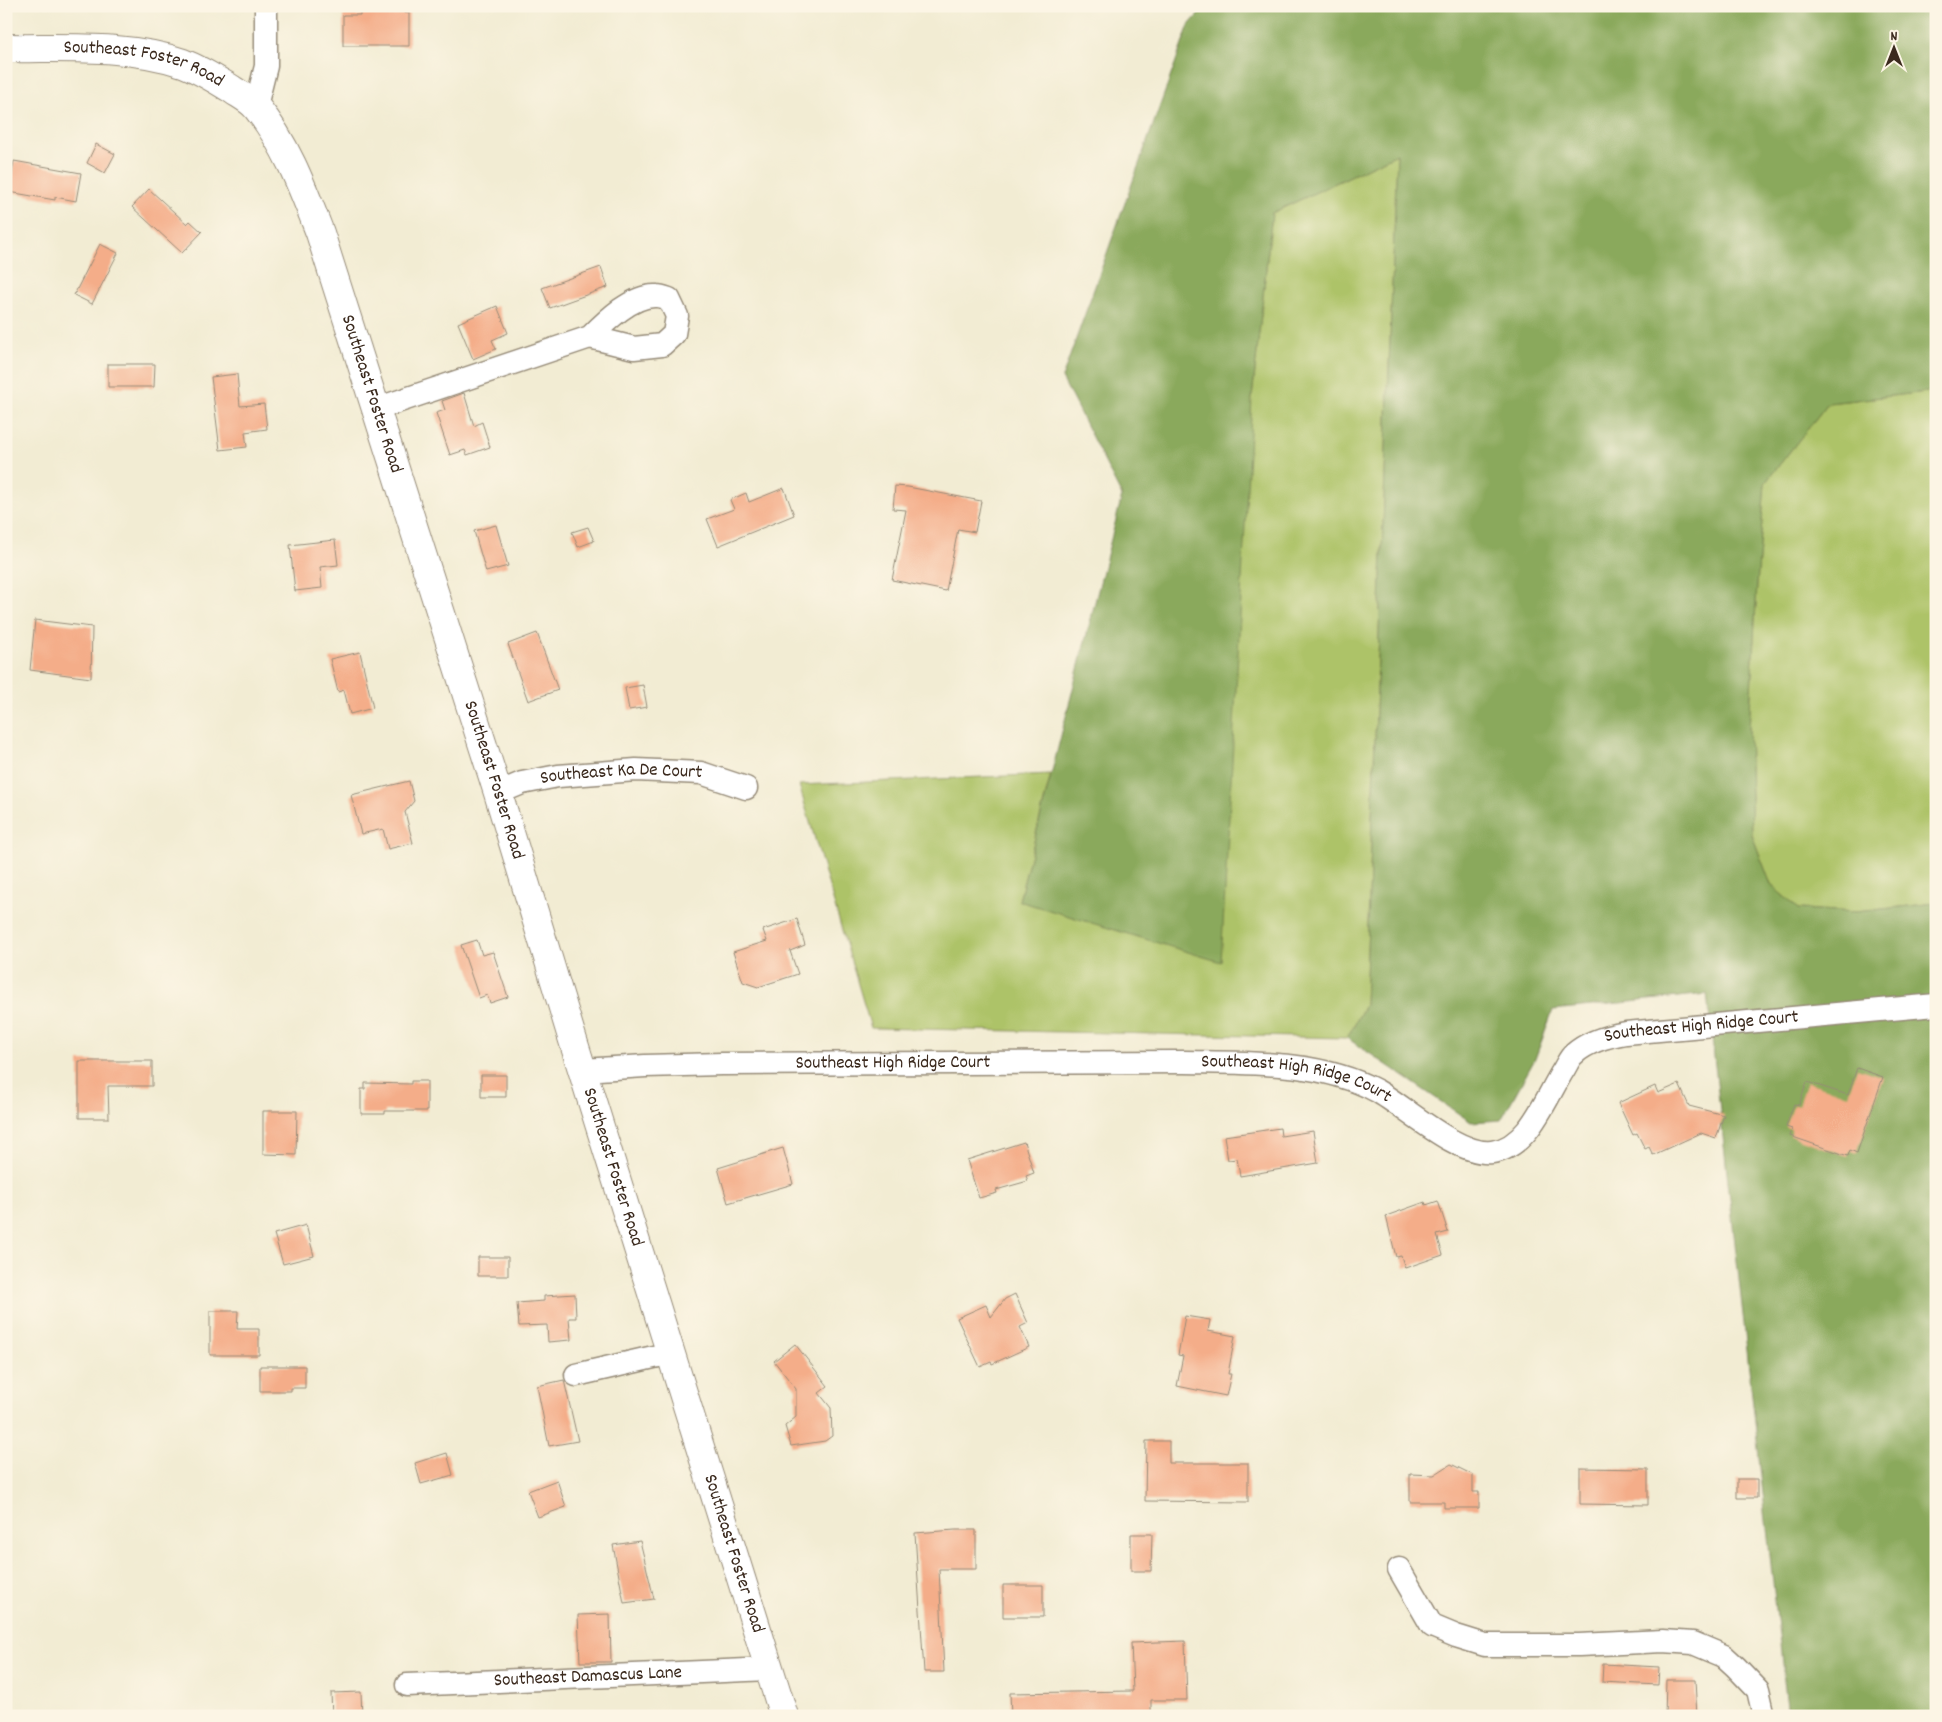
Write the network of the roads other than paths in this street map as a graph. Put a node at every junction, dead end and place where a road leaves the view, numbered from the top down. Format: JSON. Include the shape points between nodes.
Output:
{"nodes":[{"id":1,"x":266,"y":6,"type":"edge"},
{"id":2,"x":6,"y":48,"type":"edge"},
{"id":3,"x":256,"y":106,"type":"junction"},
{"id":4,"x":590,"y":337,"type":"dead end"},
{"id":5,"x":376,"y":409,"type":"junction"},
{"id":6,"x":746,"y":788,"type":"dead end"},
{"id":7,"x":498,"y":793,"type":"junction"},
{"id":8,"x":1936,"y":1005,"type":"edge"},
{"id":9,"x":584,"y":1070,"type":"junction"},
{"id":10,"x":671,"y":1352,"type":"junction"},
{"id":11,"x":576,"y":1375,"type":"dead end"},
{"id":12,"x":1398,"y":1569,"type":"dead end"},
{"id":13,"x":770,"y":1670,"type":"junction"},
{"id":14,"x":407,"y":1685,"type":"dead end"},
{"id":15,"x":784,"y":1716,"type":"edge"},
{"id":16,"x":1764,"y":1716,"type":"edge"}],
"edges":[{"from":1,"to":3,"type":"street","via":[[266,66]]},
{"from":2,"to":3,"type":"main road","name":"Southeast Foster Road","via":[[107,50],[147,55],[184,64],[217,80]]},
{"from":3,"to":5,"type":"main road","name":"Southeast Foster Road","via":[[296,171],[320,233]]},
{"from":4,"to":5,"type":"street"},
{"from":5,"to":7,"type":"main road","name":"Southeast Foster Road"},
{"from":6,"to":7,"type":"street","name":"Southeast Ka De Court","via":[[701,773],[636,770],[558,776],[522,783]]},
{"from":7,"to":9,"type":"main road","name":"Southeast Foster Road"},
{"from":8,"to":9,"type":"street","name":"Southeast High Ridge Court","via":[[1608,1036],[1573,1054],[1530,1128],[1512,1145],[1492,1152],[1470,1150],[1376,1091],[1342,1076],[1289,1066],[1184,1062],[722,1064]]},
{"from":9,"to":10,"type":"main road","name":"Southeast Foster Road"},
{"from":10,"to":11,"type":"street"},
{"from":10,"to":13,"type":"main road","name":"Southeast Foster Road"},
{"from":12,"to":16,"type":"street","via":[[1432,1626],[1485,1644],[1693,1643],[1724,1656],[1758,1690]]},
{"from":13,"to":14,"type":"street","name":"Southeast Damascus Lane"},
{"from":13,"to":15,"type":"main road","name":"Southeast Foster Road"}]}
